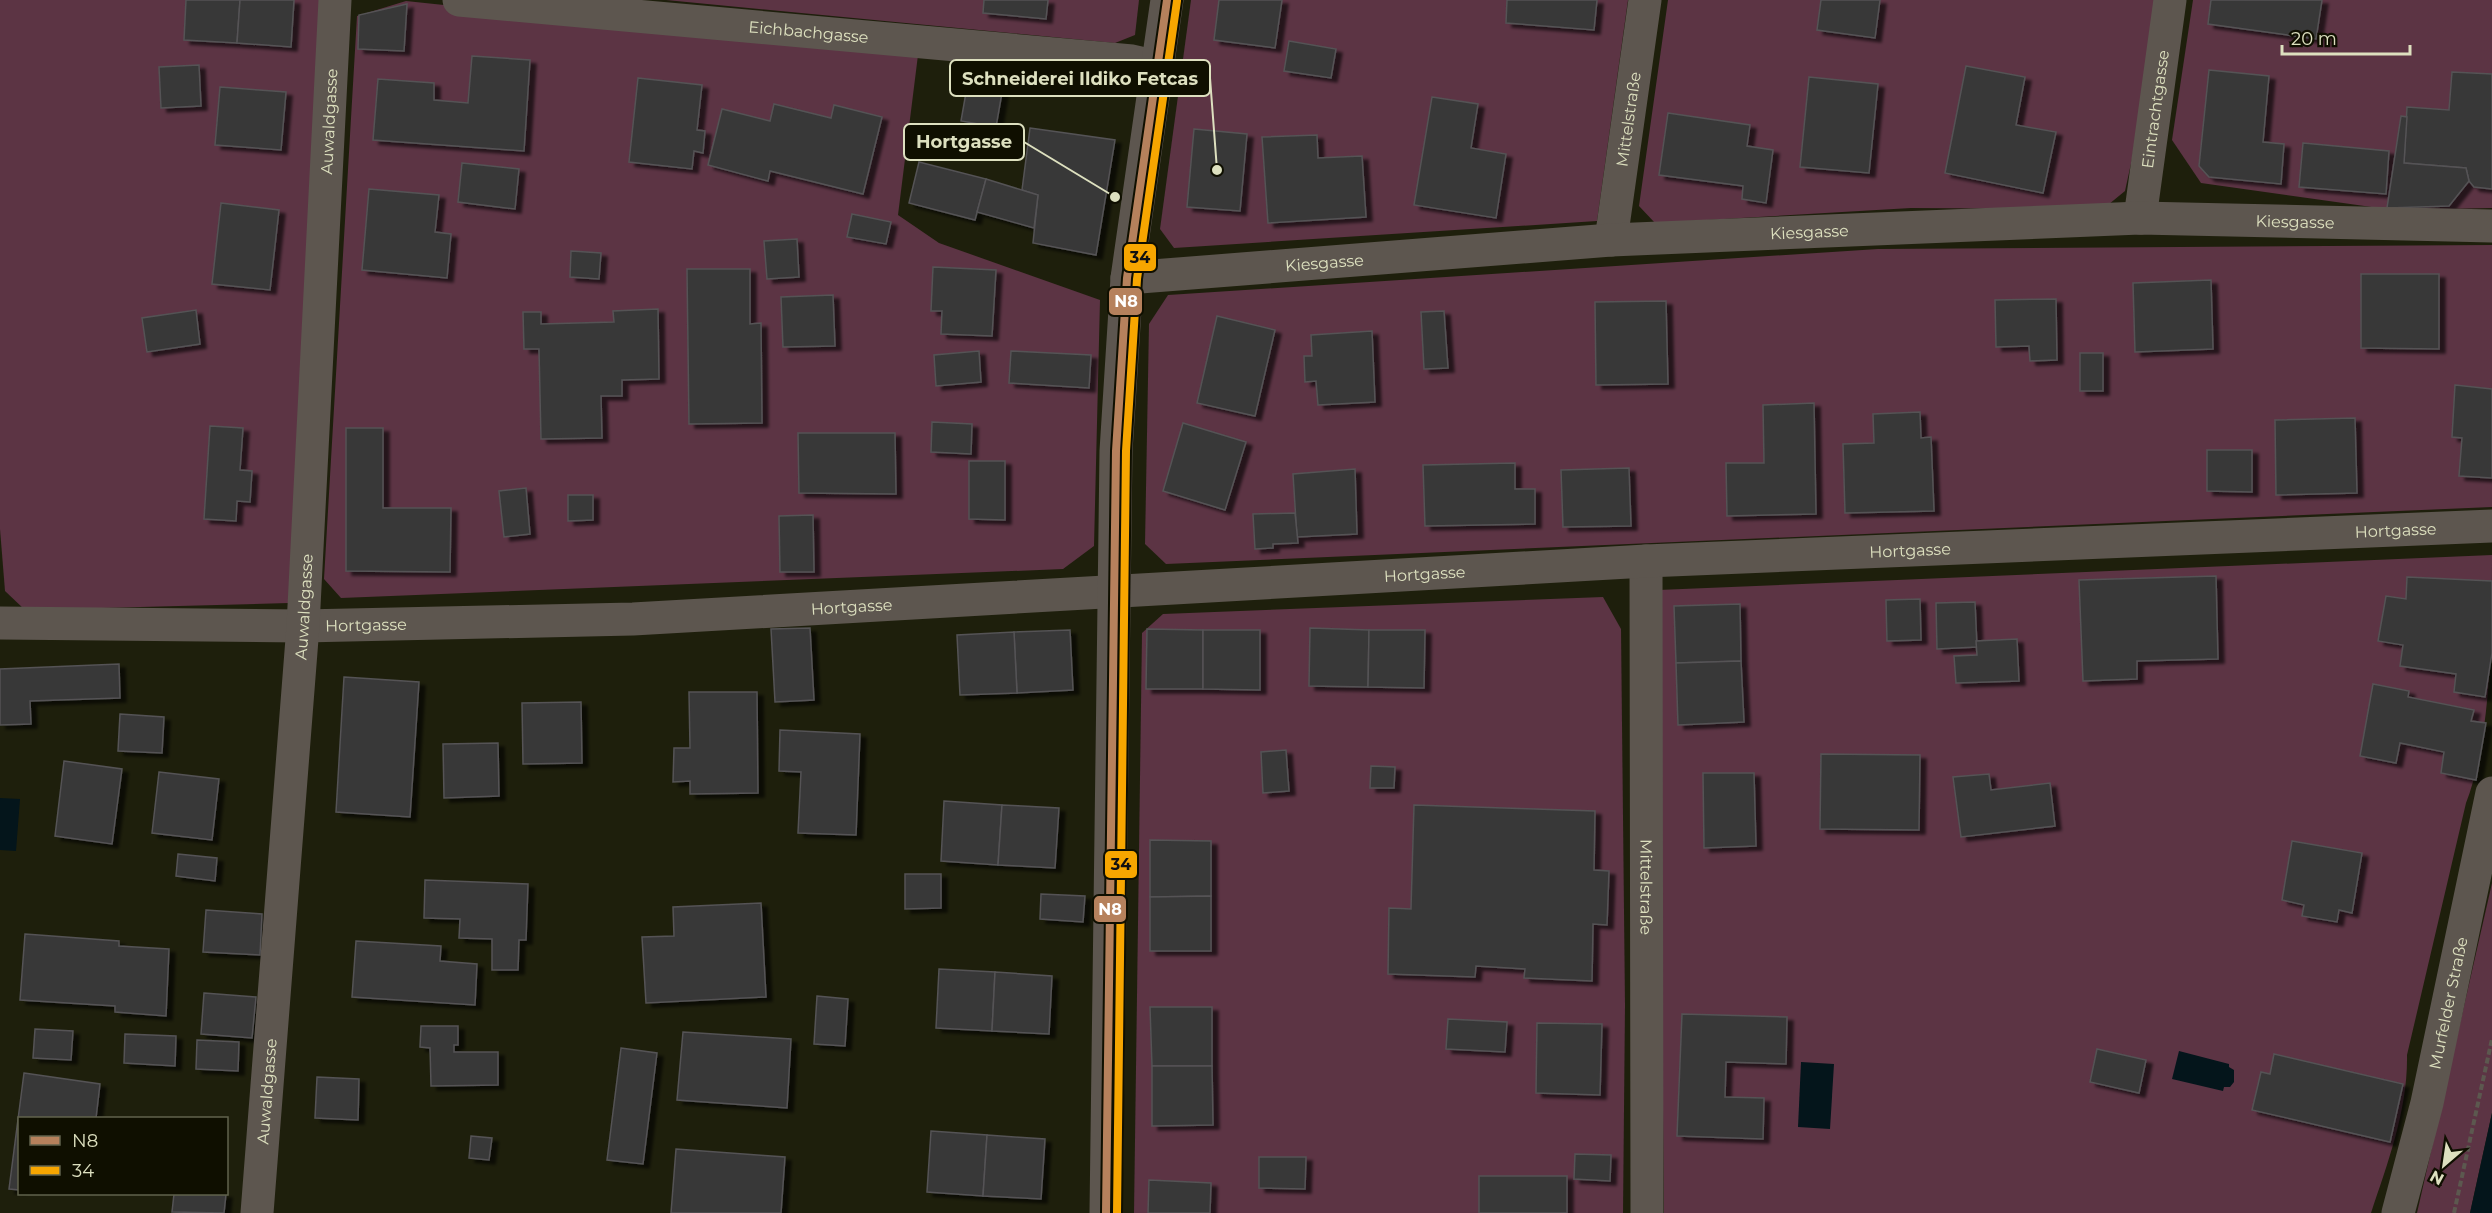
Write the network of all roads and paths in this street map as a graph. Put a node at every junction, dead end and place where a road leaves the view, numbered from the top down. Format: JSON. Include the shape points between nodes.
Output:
{"nodes":[{"id":1,"x":335,"y":0,"type":"edge"},
{"id":2,"x":459,"y":0,"type":"edge"},
{"id":3,"x":1167,"y":0,"type":"edge"},
{"id":4,"x":1645,"y":0,"type":"edge"},
{"id":5,"x":2170,"y":0,"type":"edge"},
{"id":6,"x":1158,"y":67,"type":"junction"},
{"id":7,"x":2140,"y":218,"type":"junction"},
{"id":8,"x":2492,"y":226,"type":"edge"},
{"id":9,"x":1611,"y":240,"type":"junction"},
{"id":10,"x":1128,"y":278,"type":"junction"},
{"id":11,"x":2492,"y":526,"type":"edge"},
{"id":12,"x":1646,"y":561,"type":"junction"},
{"id":13,"x":1114,"y":592,"type":"junction"},
{"id":14,"x":0,"y":623,"type":"edge"},
{"id":15,"x":303,"y":626,"type":"junction"},
{"id":16,"x":2492,"y":793,"type":"edge"},
{"id":17,"x":2492,"y":1039,"type":"edge"},
{"id":18,"x":257,"y":1213,"type":"edge"},
{"id":19,"x":1106,"y":1213,"type":"edge"},
{"id":20,"x":1647,"y":1213,"type":"edge"},
{"id":21,"x":2398,"y":1213,"type":"edge"},
{"id":22,"x":2454,"y":1213,"type":"edge"}],
"edges":[{"from":1,"to":15,"type":"street","name":"Auwaldgasse"},
{"from":2,"to":6,"type":"street","name":"Eichbachgasse","via":[[1132,61]]},
{"from":3,"to":6,"type":"street"},
{"from":4,"to":9,"type":"street","name":"Mittelstraße"},
{"from":5,"to":7,"type":"street","name":"Eintrachtgasse"},
{"from":6,"to":10,"type":"street"},
{"from":7,"to":8,"type":"street","name":"Kiesgasse"},
{"from":7,"to":9,"type":"street","name":"Kiesgasse"},
{"from":9,"to":10,"type":"street","name":"Kiesgasse"},
{"from":10,"to":13,"type":"street","via":[[1116,451]]},
{"from":11,"to":12,"type":"street","name":"Hortgasse"},
{"from":12,"to":13,"type":"street","name":"Hortgasse"},
{"from":12,"to":20,"type":"street","name":"Mittelstraße"},
{"from":13,"to":15,"type":"street","name":"Hortgasse","via":[[633,620]]},
{"from":13,"to":19,"type":"street"},
{"from":14,"to":15,"type":"street","name":"Hortgasse"},
{"from":15,"to":18,"type":"street","name":"Auwaldgasse"},
{"from":16,"to":21,"type":"street","name":"Murfelder Straße","via":[[2427,1103]]},
{"from":17,"to":22,"type":"path"}]}
